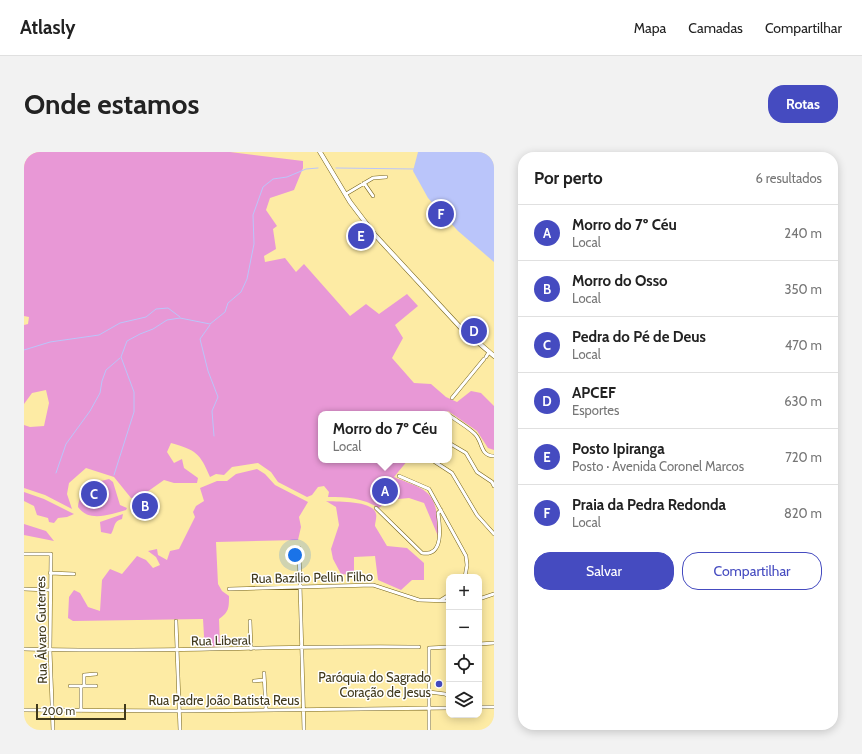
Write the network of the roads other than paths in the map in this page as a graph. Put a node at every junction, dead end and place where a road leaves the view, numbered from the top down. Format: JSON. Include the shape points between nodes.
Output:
{"nodes":[{"id":1,"x":320,"y":152,"type":"edge"},
{"id":2,"x":386,"y":177,"type":"dead end"},
{"id":3,"x":364,"y":183,"type":"junction"},
{"id":4,"x":346,"y":194,"type":"junction"},
{"id":5,"x":373,"y":196,"type":"dead end"},
{"id":6,"x":489,"y":352,"type":"junction"},
{"id":7,"x":494,"y":356,"type":"edge"},
{"id":8,"x":452,"y":398,"type":"dead end"},
{"id":9,"x":452,"y":417,"type":"edge"},
{"id":10,"x":452,"y":446,"type":"edge"},
{"id":11,"x":494,"y":456,"type":"edge"},
{"id":12,"x":437,"y":463,"type":"edge"},
{"id":13,"x":399,"y":476,"type":"dead end"},
{"id":14,"x":494,"y":486,"type":"edge"},
{"id":15,"x":376,"y":508,"type":"dead end"},
{"id":16,"x":441,"y":510,"type":"junction"},
{"id":17,"x":494,"y":534,"type":"edge"},
{"id":18,"x":299,"y":548,"type":"dead end"},
{"id":19,"x":24,"y":554,"type":"edge"},
{"id":20,"x":50,"y":574,"type":"junction"},
{"id":21,"x":74,"y":574,"type":"dead end"},
{"id":22,"x":466,"y":574,"type":"edge"},
{"id":23,"x":300,"y":587,"type":"junction"},
{"id":24,"x":229,"y":588,"type":"dead end"},
{"id":25,"x":24,"y":589,"type":"edge"},
{"id":26,"x":49,"y":590,"type":"junction"},
{"id":27,"x":494,"y":594,"type":"edge"},
{"id":28,"x":446,"y":597,"type":"edge"},
{"id":29,"x":482,"y":598,"type":"edge"},
{"id":30,"x":440,"y":601,"type":"junction"},
{"id":31,"x":446,"y":601,"type":"edge"},
{"id":32,"x":176,"y":621,"type":"dead end"},
{"id":33,"x":250,"y":621,"type":"dead end"},
{"id":34,"x":482,"y":644,"type":"edge"},
{"id":35,"x":494,"y":644,"type":"edge"},
{"id":36,"x":446,"y":647,"type":"edge"},
{"id":37,"x":301,"y":648,"type":"junction"},
{"id":38,"x":419,"y":648,"type":"dead end"},
{"id":39,"x":24,"y":649,"type":"edge"},
{"id":40,"x":251,"y":649,"type":"junction"},
{"id":41,"x":50,"y":650,"type":"junction"},
{"id":42,"x":177,"y":651,"type":"junction"},
{"id":43,"x":264,"y":673,"type":"dead end"},
{"id":44,"x":96,"y":674,"type":"dead end"},
{"id":45,"x":264,"y":680,"type":"junction"},
{"id":46,"x":254,"y":681,"type":"dead end"},
{"id":47,"x":70,"y":686,"type":"dead end"},
{"id":48,"x":83,"y":686,"type":"junction"},
{"id":49,"x":96,"y":686,"type":"dead end"},
{"id":50,"x":429,"y":692,"type":"junction"},
{"id":51,"x":446,"y":695,"type":"edge"},
{"id":52,"x":482,"y":707,"type":"edge"},
{"id":53,"x":494,"y":707,"type":"edge"},
{"id":54,"x":429,"y":708,"type":"junction"},
{"id":55,"x":446,"y":708,"type":"edge"},
{"id":56,"x":24,"y":710,"type":"edge"},
{"id":57,"x":53,"y":710,"type":"junction"},
{"id":58,"x":81,"y":710,"type":"junction"},
{"id":59,"x":266,"y":710,"type":"junction"},
{"id":60,"x":304,"y":710,"type":"junction"},
{"id":61,"x":179,"y":711,"type":"junction"},
{"id":62,"x":53,"y":730,"type":"edge"},
{"id":63,"x":180,"y":730,"type":"edge"},
{"id":64,"x":304,"y":730,"type":"edge"},
{"id":65,"x":429,"y":730,"type":"edge"}],
"edges":[{"from":1,"to":4,"type":"main road"},
{"from":2,"to":3,"type":"street","via":[[373,178]]},
{"from":3,"to":4,"type":"street"},
{"from":3,"to":5,"type":"street"},
{"from":4,"to":6,"type":"main road","via":[[375,235],[420,285],[460,327]]},
{"from":6,"to":7,"type":"main road"},
{"from":6,"to":8,"type":"street"},
{"from":9,"to":11,"type":"street","via":[[476,434],[484,453]]},
{"from":10,"to":14,"type":"street","via":[[466,453],[477,472]]},
{"from":12,"to":17,"type":"street","via":[[452,472],[477,515]]},
{"from":13,"to":16,"type":"street","via":[[429,489]]},
{"from":15,"to":16,"type":"street","via":[[422,552],[430,553],[438,546],[441,528],[438,513]]},
{"from":16,"to":22,"type":"street","via":[[466,556]]},
{"from":18,"to":23,"type":"street"},
{"from":19,"to":20,"type":"street","name":"Rua Álvaro Guterres","via":[[51,554]]},
{"from":20,"to":21,"type":"street"},
{"from":20,"to":26,"type":"street","name":"Rua Álvaro Guterres"},
{"from":23,"to":24,"type":"street","name":"Rua Bazilio Pellin Filho"},
{"from":23,"to":30,"type":"street","name":"Rua Bazilio Pellin Filho","via":[[373,585],[419,600]]},
{"from":23,"to":37,"type":"street"},
{"from":25,"to":26,"type":"street"},
{"from":26,"to":41,"type":"street","name":"Rua Álvaro Guterres"},
{"from":27,"to":29,"type":"street"},
{"from":28,"to":30,"type":"street"},
{"from":30,"to":31,"type":"street","name":"Rua Bazilio Pellin Filho"},
{"from":32,"to":42,"type":"street"},
{"from":33,"to":40,"type":"street"},
{"from":34,"to":35,"type":"street"},
{"from":36,"to":50,"type":"street","via":[[430,648]]},
{"from":37,"to":38,"type":"street","name":"Rua Liberal"},
{"from":37,"to":40,"type":"street","name":"Rua Liberal"},
{"from":37,"to":60,"type":"street"},
{"from":39,"to":41,"type":"street","name":"Rua Liberal"},
{"from":40,"to":42,"type":"street","name":"Rua Liberal"},
{"from":41,"to":42,"type":"street","name":"Rua Liberal"},
{"from":41,"to":57,"type":"street","name":"Rua Álvaro Guterres"},
{"from":42,"to":61,"type":"street"},
{"from":43,"to":45,"type":"street"},
{"from":44,"to":48,"type":"street","via":[[84,675]]},
{"from":45,"to":46,"type":"street"},
{"from":45,"to":59,"type":"street"},
{"from":47,"to":48,"type":"street"},
{"from":48,"to":49,"type":"street"},
{"from":48,"to":58,"type":"street"},
{"from":50,"to":51,"type":"street"},
{"from":50,"to":54,"type":"street"},
{"from":52,"to":53,"type":"street"},
{"from":54,"to":55,"type":"street","name":"Rua Padre João Batista Reus"},
{"from":54,"to":60,"type":"street","name":"Rua Padre João Batista Reus"},
{"from":54,"to":65,"type":"street"},
{"from":56,"to":57,"type":"street","name":"Rua Padre João Batista Reus"},
{"from":57,"to":58,"type":"street","name":"Rua Padre João Batista Reus"},
{"from":57,"to":62,"type":"street","name":"Rua Álvaro Guterres"},
{"from":58,"to":61,"type":"street","name":"Rua Padre João Batista Reus"},
{"from":59,"to":60,"type":"street","name":"Rua Padre João Batista Reus"},
{"from":59,"to":61,"type":"street","name":"Rua Padre João Batista Reus"},
{"from":60,"to":64,"type":"street"},
{"from":61,"to":63,"type":"street"}]}
